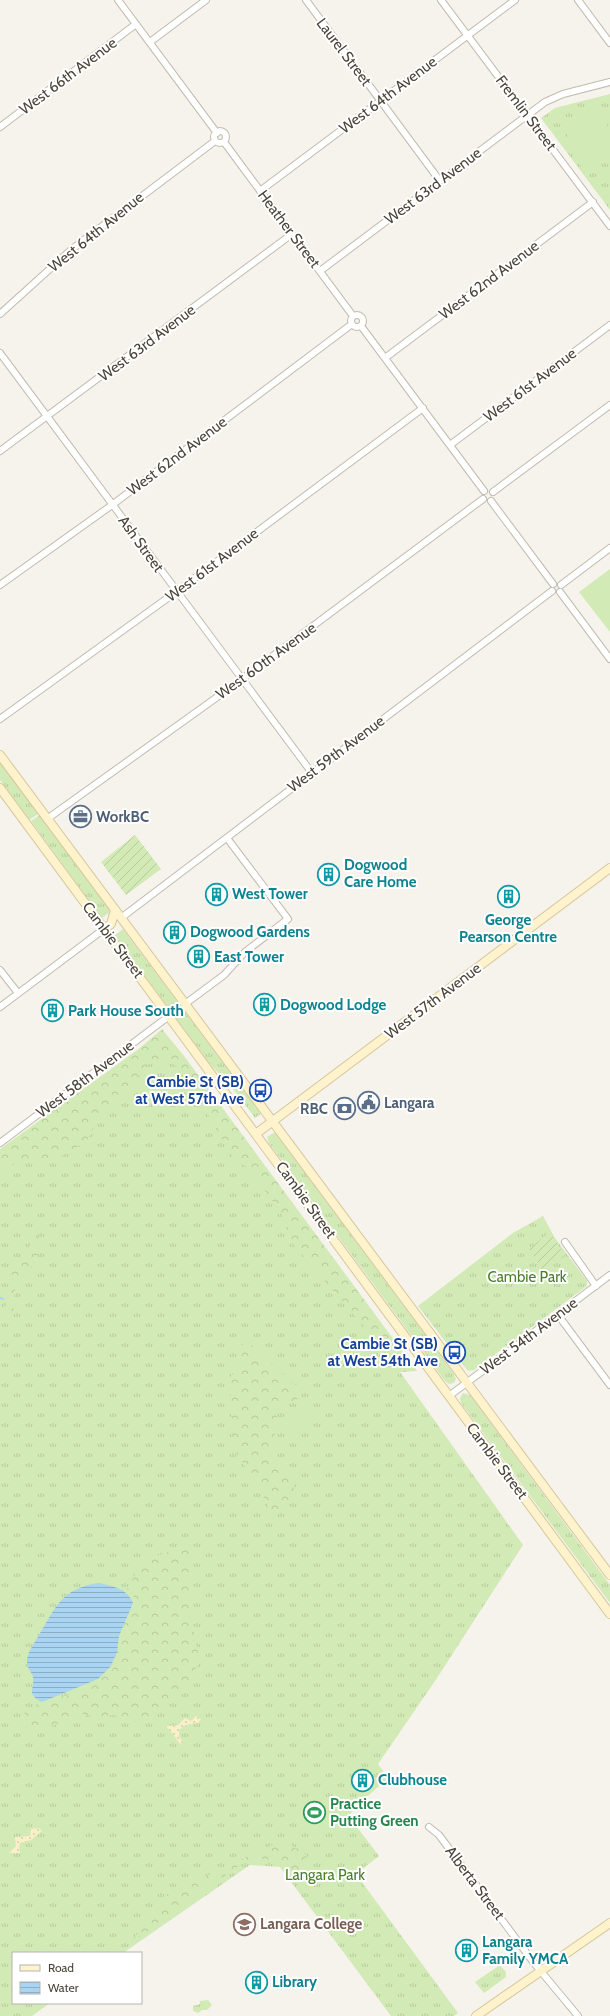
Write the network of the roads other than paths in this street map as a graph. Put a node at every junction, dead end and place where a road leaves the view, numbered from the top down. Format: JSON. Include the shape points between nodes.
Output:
{"nodes":[{"id":1,"x":118,"y":0,"type":"edge"},
{"id":2,"x":206,"y":0,"type":"edge"},
{"id":3,"x":306,"y":0,"type":"edge"},
{"id":4,"x":442,"y":0,"type":"edge"},
{"id":5,"x":515,"y":0,"type":"edge"},
{"id":6,"x":578,"y":0,"type":"edge"},
{"id":7,"x":136,"y":24,"type":"junction"},
{"id":8,"x":468,"y":35,"type":"junction"},
{"id":9,"x":150,"y":42,"type":"junction"},
{"id":10,"x":610,"y":43,"type":"edge"},
{"id":11,"x":610,"y":82,"type":"edge"},
{"id":12,"x":380,"y":100,"type":"junction"},
{"id":13,"x":528,"y":116,"type":"junction"},
{"id":14,"x":0,"y":127,"type":"edge"},
{"id":15,"x":217,"y":133,"type":"junction"},
{"id":16,"x":215,"y":141,"type":"junction"},
{"id":17,"x":224,"y":142,"type":"junction"},
{"id":18,"x":440,"y":181,"type":"junction"},
{"id":19,"x":260,"y":191,"type":"junction"},
{"id":20,"x":593,"y":202,"type":"junction"},
{"id":21,"x":610,"y":226,"type":"edge"},
{"id":22,"x":292,"y":234,"type":"junction"},
{"id":23,"x":320,"y":271,"type":"junction"},
{"id":24,"x":0,"y":314,"type":"edge"},
{"id":25,"x":353,"y":316,"type":"junction"},
{"id":26,"x":352,"y":324,"type":"junction"},
{"id":27,"x":610,"y":325,"type":"edge"},
{"id":28,"x":360,"y":326,"type":"junction"},
{"id":29,"x":0,"y":353,"type":"edge"},
{"id":30,"x":385,"y":358,"type":"junction"},
{"id":31,"x":610,"y":405,"type":"edge"},
{"id":32,"x":423,"y":408,"type":"junction"},
{"id":33,"x":47,"y":417,"type":"junction"},
{"id":34,"x":450,"y":445,"type":"junction"},
{"id":35,"x":0,"y":451,"type":"edge"},
{"id":36,"x":484,"y":492,"type":"junction"},
{"id":37,"x":492,"y":492,"type":"junction"},
{"id":38,"x":483,"y":499,"type":"junction"},
{"id":39,"x":491,"y":501,"type":"junction"},
{"id":40,"x":112,"y":505,"type":"junction"},
{"id":41,"x":610,"y":548,"type":"edge"},
{"id":42,"x":553,"y":584,"type":"junction"},
{"id":43,"x":0,"y":585,"type":"edge"},
{"id":44,"x":561,"y":585,"type":"junction"},
{"id":45,"x":552,"y":591,"type":"junction"},
{"id":46,"x":176,"y":592,"type":"junction"},
{"id":47,"x":560,"y":592,"type":"junction"},
{"id":48,"x":610,"y":659,"type":"edge"},
{"id":49,"x":241,"y":680,"type":"junction"},
{"id":50,"x":0,"y":719,"type":"edge"},
{"id":51,"x":0,"y":755,"type":"edge"},
{"id":52,"x":312,"y":773,"type":"junction"},
{"id":53,"x":0,"y":788,"type":"edge"},
{"id":54,"x":47,"y":818,"type":"junction"},
{"id":55,"x":226,"y":838,"type":"junction"},
{"id":56,"x":610,"y":868,"type":"edge"},
{"id":57,"x":115,"y":910,"type":"junction"},
{"id":58,"x":123,"y":921,"type":"junction"},
{"id":59,"x":107,"y":926,"type":"junction"},
{"id":60,"x":0,"y":970,"type":"edge"},
{"id":61,"x":18,"y":993,"type":"junction"},
{"id":62,"x":185,"y":1004,"type":"junction"},
{"id":63,"x":0,"y":1007,"type":"edge"},
{"id":64,"x":170,"y":1016,"type":"junction"},
{"id":65,"x":272,"y":1122,"type":"junction"},
{"id":66,"x":257,"y":1133,"type":"junction"},
{"id":67,"x":0,"y":1143,"type":"edge"},
{"id":68,"x":565,"y":1242,"type":"dead end"},
{"id":69,"x":610,"y":1275,"type":"edge"},
{"id":70,"x":596,"y":1286,"type":"junction"},
{"id":71,"x":558,"y":1315,"type":"junction"},
{"id":72,"x":467,"y":1382,"type":"junction"},
{"id":73,"x":610,"y":1385,"type":"edge"},
{"id":74,"x":448,"y":1396,"type":"junction"},
{"id":75,"x":610,"y":1575,"type":"edge"},
{"id":76,"x":610,"y":1614,"type":"edge"},
{"id":77,"x":429,"y":1827,"type":"dead end"},
{"id":78,"x":610,"y":1923,"type":"edge"},
{"id":79,"x":541,"y":1971,"type":"junction"},
{"id":80,"x":476,"y":2016,"type":"edge"},
{"id":81,"x":578,"y":2016,"type":"edge"}],
"edges":[{"from":1,"to":7,"type":"street"},
{"from":2,"to":9,"type":"street"},
{"from":3,"to":12,"type":"street","name":"Laurel Street"},
{"from":4,"to":8,"type":"street","name":"Fremlin Street"},
{"from":5,"to":8,"type":"street","name":"West 64th Avenue"},
{"from":6,"to":10,"type":"street"},
{"from":7,"to":9,"type":"street"},
{"from":7,"to":14,"type":"street","name":"West 66th Avenue"},
{"from":8,"to":12,"type":"street","name":"West 64th Avenue"},
{"from":8,"to":13,"type":"street","name":"Fremlin Street"},
{"from":9,"to":15,"type":"street"},
{"from":11,"to":13,"type":"street","name":"West 63rd Avenue","via":[[553,98]]},
{"from":12,"to":18,"type":"street","name":"Laurel Street"},
{"from":12,"to":19,"type":"street","name":"West 64th Avenue"},
{"from":13,"to":18,"type":"street","name":"West 63rd Avenue"},
{"from":13,"to":20,"type":"street","name":"Fremlin Street"},
{"from":15,"to":16,"type":"street","via":[[214,135]]},
{"from":15,"to":17,"type":"street","via":[[224,133]]},
{"from":16,"to":17,"type":"street"},
{"from":16,"to":24,"type":"street","name":"West 64th Avenue","via":[[72,248]]},
{"from":17,"to":19,"type":"street","name":"Heather Street"},
{"from":18,"to":23,"type":"street","name":"West 63rd Avenue"},
{"from":19,"to":22,"type":"street","name":"Heather Street"},
{"from":20,"to":21,"type":"street","name":"Fremlin Street"},
{"from":20,"to":30,"type":"street","name":"West 62nd Avenue"},
{"from":22,"to":23,"type":"street","name":"Heather Street"},
{"from":22,"to":33,"type":"street","name":"West 63rd Avenue"},
{"from":23,"to":25,"type":"street","name":"Heather Street"},
{"from":25,"to":26,"type":"street"},
{"from":25,"to":28,"type":"street","via":[[362,318],[363,323]]},
{"from":26,"to":28,"type":"street"},
{"from":26,"to":40,"type":"street","name":"West 62nd Avenue"},
{"from":27,"to":34,"type":"street","name":"West 61st Avenue"},
{"from":28,"to":30,"type":"street"},
{"from":29,"to":33,"type":"street","name":"Ash Street"},
{"from":30,"to":32,"type":"street"},
{"from":31,"to":37,"type":"street"},
{"from":32,"to":34,"type":"street"},
{"from":32,"to":46,"type":"street","name":"West 61st Avenue"},
{"from":33,"to":35,"type":"street","name":"West 63rd Avenue"},
{"from":33,"to":40,"type":"street","name":"Ash Street"},
{"from":34,"to":36,"type":"street"},
{"from":36,"to":37,"type":"street"},
{"from":36,"to":38,"type":"street"},
{"from":37,"to":39,"type":"street","via":[[494,498]]},
{"from":38,"to":39,"type":"street"},
{"from":38,"to":49,"type":"street","name":"West 60th Avenue"},
{"from":39,"to":42,"type":"street"},
{"from":40,"to":43,"type":"street","name":"West 62nd Avenue"},
{"from":40,"to":46,"type":"street","name":"Ash Street"},
{"from":41,"to":44,"type":"street"},
{"from":42,"to":44,"type":"street"},
{"from":42,"to":45,"type":"street"},
{"from":44,"to":47,"type":"street"},
{"from":45,"to":47,"type":"street"},
{"from":45,"to":52,"type":"street","name":"West 59th Avenue"},
{"from":46,"to":49,"type":"street","name":"Ash Street"},
{"from":46,"to":50,"type":"street","name":"West 61st Avenue"},
{"from":47,"to":48,"type":"street"},
{"from":49,"to":52,"type":"street","name":"Ash Street"},
{"from":49,"to":54,"type":"street","name":"West 60th Avenue"},
{"from":51,"to":54,"type":"main road","name":"Cambie Street"},
{"from":52,"to":55,"type":"street","name":"West 59th Avenue"},
{"from":53,"to":59,"type":"main road","name":"Cambie Street"},
{"from":54,"to":57,"type":"main road","name":"Cambie Street"},
{"from":55,"to":58,"type":"street","name":"West 59th Avenue"},
{"from":55,"to":62,"type":"street","via":[[288,919],[246,952],[224,975]]},
{"from":56,"to":65,"type":"main road","name":"West 57th Avenue"},
{"from":57,"to":58,"type":"main road","name":"Cambie Street"},
{"from":57,"to":59,"type":"main road"},
{"from":58,"to":59,"type":"main road"},
{"from":58,"to":62,"type":"main road","name":"Cambie Street"},
{"from":59,"to":61,"type":"street"},
{"from":59,"to":64,"type":"main road","name":"Cambie Street"},
{"from":60,"to":61,"type":"street"},
{"from":61,"to":63,"type":"street"},
{"from":62,"to":65,"type":"main road","name":"Cambie Street"},
{"from":64,"to":66,"type":"main road","name":"Cambie Street"},
{"from":64,"to":67,"type":"street","name":"West 58th Avenue"},
{"from":65,"to":66,"type":"main road","name":"West 57th Avenue"},
{"from":65,"to":72,"type":"main road","name":"Cambie Street"},
{"from":66,"to":74,"type":"main road","name":"Cambie Street"},
{"from":68,"to":70,"type":"street"},
{"from":69,"to":70,"type":"street","name":"West 54th Avenue"},
{"from":70,"to":71,"type":"street","name":"West 54th Avenue"},
{"from":71,"to":72,"type":"street","name":"West 54th Avenue"},
{"from":71,"to":73,"type":"street"},
{"from":72,"to":74,"type":"street","name":"West 54th Avenue"},
{"from":72,"to":75,"type":"main road","name":"Cambie Street"},
{"from":74,"to":76,"type":"main road","name":"Cambie Street"},
{"from":77,"to":79,"type":"street","name":"Alberta Street","via":[[439,1834]]},
{"from":78,"to":79,"type":"main road"},
{"from":79,"to":80,"type":"main road"},
{"from":79,"to":81,"type":"street","name":"Alberta Street"}]}
